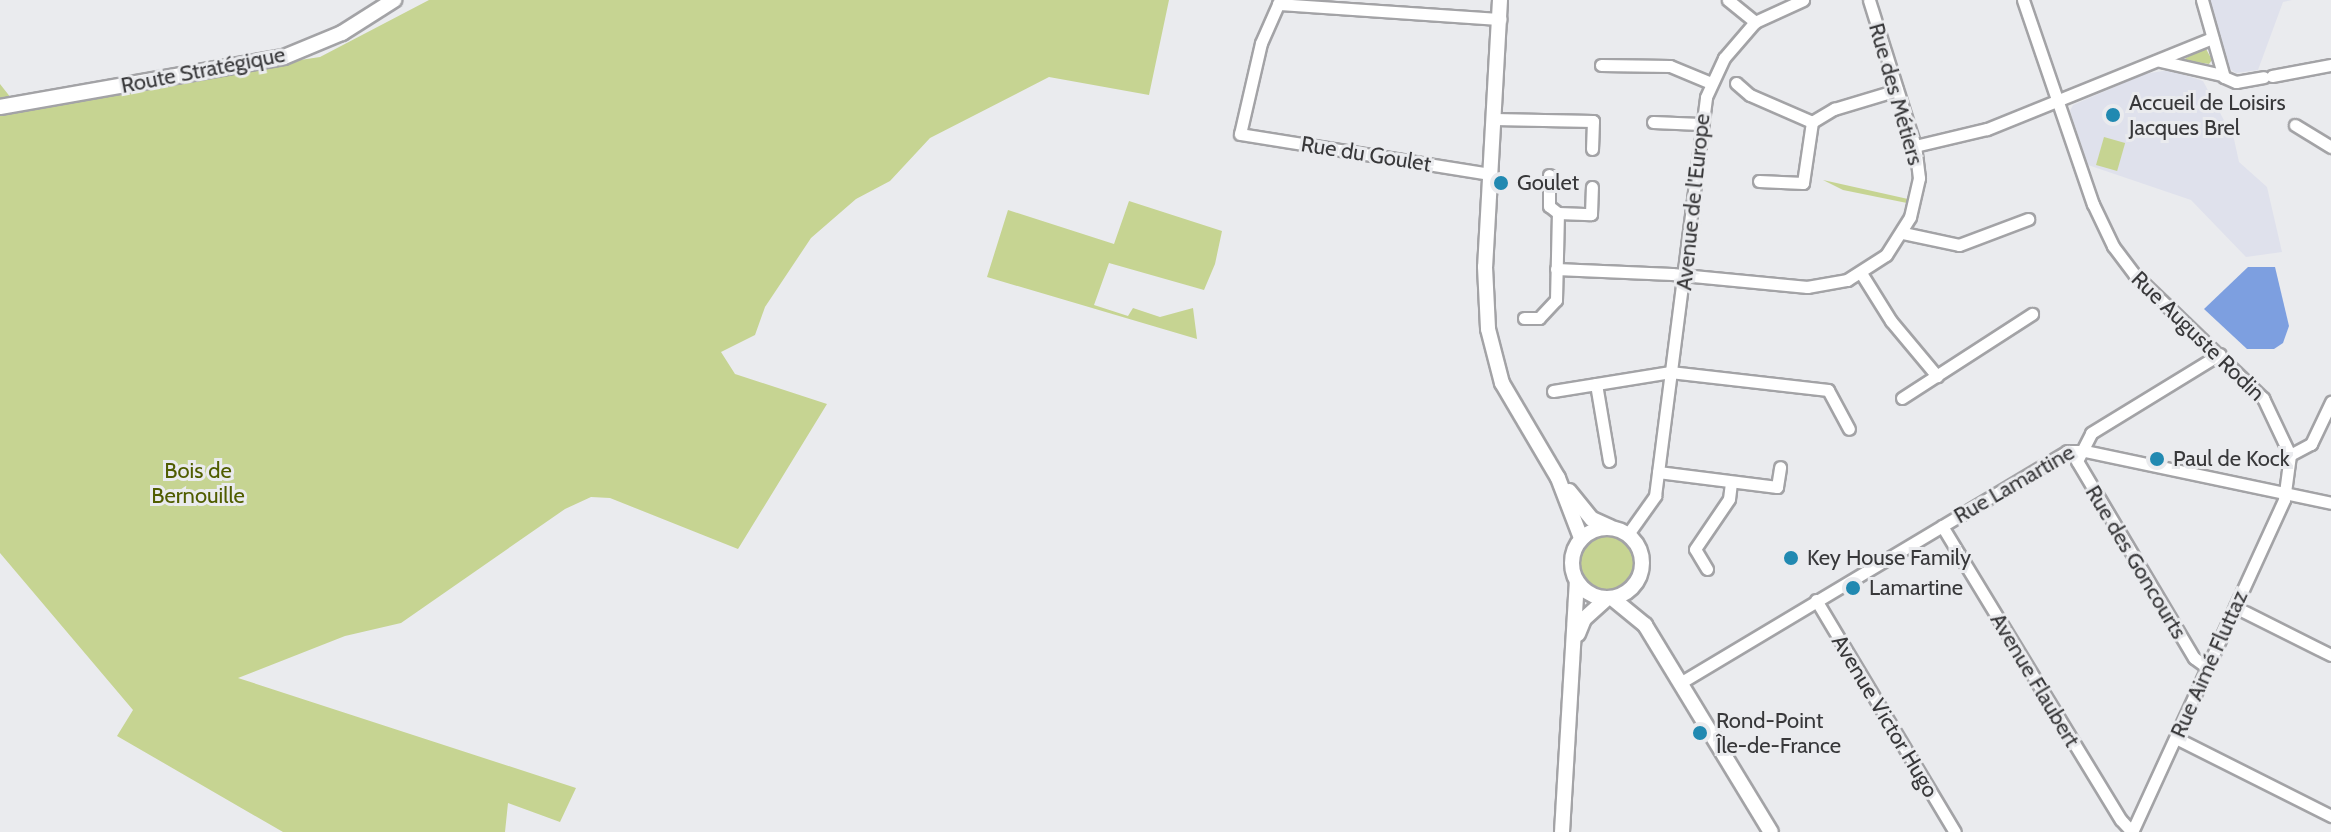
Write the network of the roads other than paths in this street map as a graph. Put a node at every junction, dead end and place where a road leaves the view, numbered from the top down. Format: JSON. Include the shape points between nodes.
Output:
{"nodes":[{"id":1,"x":394,"y":0,"type":"edge"},
{"id":2,"x":1500,"y":0,"type":"edge"},
{"id":3,"x":1728,"y":0,"type":"edge"},
{"id":4,"x":1803,"y":0,"type":"edge"},
{"id":5,"x":1869,"y":0,"type":"edge"},
{"id":6,"x":2023,"y":0,"type":"edge"},
{"id":7,"x":2202,"y":0,"type":"edge"},
{"id":8,"x":1279,"y":2,"type":"edge"},
{"id":9,"x":1500,"y":19,"type":"junction"},
{"id":10,"x":1755,"y":22,"type":"junction"},
{"id":11,"x":2212,"y":38,"type":"junction"},
{"id":12,"x":2160,"y":61,"type":"junction"},
{"id":13,"x":1601,"y":65,"type":"dead end"},
{"id":14,"x":2331,"y":65,"type":"edge"},
{"id":15,"x":2222,"y":75,"type":"junction"},
{"id":16,"x":1711,"y":83,"type":"junction"},
{"id":17,"x":1736,"y":83,"type":"dead end"},
{"id":18,"x":1897,"y":90,"type":"junction"},
{"id":19,"x":2057,"y":101,"type":"junction"},
{"id":20,"x":0,"y":107,"type":"edge"},
{"id":21,"x":1494,"y":119,"type":"junction"},
{"id":22,"x":1653,"y":122,"type":"dead end"},
{"id":23,"x":1812,"y":122,"type":"junction"},
{"id":24,"x":1700,"y":124,"type":"junction"},
{"id":25,"x":2295,"y":125,"type":"dead end"},
{"id":26,"x":1915,"y":146,"type":"junction"},
{"id":27,"x":2331,"y":147,"type":"edge"},
{"id":28,"x":1592,"y":149,"type":"dead end"},
{"id":29,"x":1491,"y":174,"type":"junction"},
{"id":30,"x":1549,"y":175,"type":"dead end"},
{"id":31,"x":1759,"y":181,"type":"dead end"},
{"id":32,"x":1592,"y":187,"type":"dead end"},
{"id":33,"x":1558,"y":213,"type":"junction"},
{"id":34,"x":2028,"y":219,"type":"dead end"},
{"id":35,"x":1903,"y":233,"type":"junction"},
{"id":36,"x":1556,"y":269,"type":"junction"},
{"id":37,"x":1861,"y":273,"type":"junction"},
{"id":38,"x":1683,"y":277,"type":"junction"},
{"id":39,"x":2032,"y":314,"type":"dead end"},
{"id":40,"x":1524,"y":318,"type":"dead end"},
{"id":41,"x":2220,"y":354,"type":"junction"},
{"id":42,"x":1670,"y":372,"type":"junction"},
{"id":43,"x":1937,"y":376,"type":"junction"},
{"id":44,"x":1596,"y":384,"type":"junction"},
{"id":45,"x":1553,"y":391,"type":"dead end"},
{"id":46,"x":1902,"y":398,"type":"dead end"},
{"id":47,"x":2331,"y":402,"type":"edge"},
{"id":48,"x":1849,"y":429,"type":"dead end"},
{"id":49,"x":2079,"y":450,"type":"junction"},
{"id":50,"x":2290,"y":455,"type":"junction"},
{"id":51,"x":1609,"y":461,"type":"dead end"},
{"id":52,"x":1780,"y":467,"type":"dead end"},
{"id":53,"x":1658,"y":472,"type":"junction"},
{"id":54,"x":1558,"y":478,"type":"junction"},
{"id":55,"x":1731,"y":482,"type":"junction"},
{"id":56,"x":2285,"y":495,"type":"junction"},
{"id":57,"x":2331,"y":503,"type":"edge"},
{"id":58,"x":1942,"y":526,"type":"junction"},
{"id":59,"x":1610,"y":527,"type":"junction"},
{"id":60,"x":1628,"y":534,"type":"junction"},
{"id":61,"x":1581,"y":538,"type":"junction"},
{"id":62,"x":1707,"y":569,"type":"dead end"},
{"id":63,"x":1577,"y":581,"type":"junction"},
{"id":64,"x":1636,"y":582,"type":"junction"},
{"id":65,"x":1609,"y":598,"type":"junction"},
{"id":66,"x":1816,"y":600,"type":"junction"},
{"id":67,"x":2235,"y":607,"type":"junction"},
{"id":68,"x":1645,"y":625,"type":"junction"},
{"id":69,"x":1576,"y":638,"type":"junction"},
{"id":70,"x":2331,"y":655,"type":"edge"},
{"id":71,"x":2208,"y":668,"type":"junction"},
{"id":72,"x":1680,"y":683,"type":"junction"},
{"id":73,"x":2176,"y":738,"type":"junction"},
{"id":74,"x":2331,"y":816,"type":"edge"},
{"id":75,"x":1563,"y":829,"type":"edge"},
{"id":76,"x":1771,"y":832,"type":"edge"},
{"id":77,"x":1955,"y":832,"type":"edge"},
{"id":78,"x":2132,"y":832,"type":"edge"}],
"edges":[{"from":1,"to":20,"type":"street","name":"Route Stratégique","via":[[342,33],[284,57]]},
{"from":2,"to":9,"type":"street"},
{"from":3,"to":10,"type":"street"},
{"from":4,"to":10,"type":"street","name":"Avenue de l'Europe"},
{"from":5,"to":18,"type":"street","name":"Rue des Métiers"},
{"from":6,"to":19,"type":"street","name":"Rue Auguste Rodin"},
{"from":7,"to":11,"type":"street"},
{"from":8,"to":9,"type":"street"},
{"from":8,"to":29,"type":"street","name":"Rue du Goulet","via":[[1261,43],[1240,134]]},
{"from":9,"to":21,"type":"street"},
{"from":10,"to":16,"type":"street","name":"Avenue de l'Europe","via":[[1724,58]]},
{"from":11,"to":12,"type":"street"},
{"from":11,"to":15,"type":"street"},
{"from":12,"to":15,"type":"street"},
{"from":12,"to":19,"type":"street"},
{"from":13,"to":16,"type":"street","via":[[1670,66]]},
{"from":14,"to":15,"type":"street","via":[[2236,82]]},
{"from":16,"to":24,"type":"street","name":"Avenue de l'Europe"},
{"from":17,"to":23,"type":"street","via":[[1750,95]]},
{"from":18,"to":23,"type":"street","via":[[1834,109]]},
{"from":18,"to":26,"type":"street","name":"Rue des Métiers"},
{"from":19,"to":26,"type":"street","via":[[1987,129]]},
{"from":19,"to":41,"type":"street","name":"Rue Auguste Rodin","via":[[2097,215],[2120,257]]},
{"from":21,"to":28,"type":"street","via":[[1593,121]]},
{"from":21,"to":29,"type":"street"},
{"from":22,"to":24,"type":"street"},
{"from":23,"to":31,"type":"street","via":[[1805,181]]},
{"from":24,"to":38,"type":"street","name":"Avenue de l'Europe"},
{"from":25,"to":27,"type":"street"},
{"from":26,"to":35,"type":"street","name":"Rue des Métiers","via":[[1918,190]]},
{"from":29,"to":54,"type":"street","via":[[1485,279],[1491,347],[1511,401]]},
{"from":30,"to":33,"type":"street","via":[[1549,206]]},
{"from":32,"to":33,"type":"street","via":[[1591,214]]},
{"from":33,"to":36,"type":"street"},
{"from":34,"to":35,"type":"street","via":[[1959,245]]},
{"from":35,"to":37,"type":"street","name":"Rue des Métiers","via":[[1886,255]]},
{"from":36,"to":38,"type":"street","name":"Rue des Métiers"},
{"from":36,"to":40,"type":"street","via":[[1556,300],[1539,318]]},
{"from":37,"to":38,"type":"street","name":"Rue des Métiers","via":[[1807,287]]},
{"from":37,"to":43,"type":"street","via":[[1891,321]]},
{"from":38,"to":42,"type":"street","name":"Avenue de l'Europe"},
{"from":39,"to":43,"type":"street"},
{"from":41,"to":49,"type":"street","name":"Rue Lamartine","via":[[2101,426]]},
{"from":41,"to":50,"type":"street","name":"Rue Auguste Rodin","via":[[2268,405]]},
{"from":42,"to":44,"type":"street"},
{"from":42,"to":48,"type":"street","via":[[1828,390]]},
{"from":42,"to":53,"type":"street","name":"Avenue de l'Europe"},
{"from":43,"to":46,"type":"street"},
{"from":44,"to":45,"type":"street"},
{"from":44,"to":51,"type":"street"},
{"from":47,"to":50,"type":"street","via":[[2311,444]]},
{"from":49,"to":56,"type":"street"},
{"from":49,"to":58,"type":"street","name":"Rue Lamartine","via":[[2057,455]]},
{"from":49,"to":71,"type":"street","name":"Rue des Goncourts","via":[[2082,473],[2194,658]]},
{"from":50,"to":56,"type":"street"},
{"from":52,"to":55,"type":"street","via":[[1777,487]]},
{"from":53,"to":55,"type":"street"},
{"from":53,"to":60,"type":"street","name":"Avenue de l'Europe","via":[[1653,504]]},
{"from":54,"to":59,"type":"street","via":[[1592,519]]},
{"from":54,"to":61,"type":"street"},
{"from":55,"to":62,"type":"street","via":[[1729,499],[1695,549]]},
{"from":56,"to":57,"type":"street"},
{"from":56,"to":67,"type":"street","name":"Rue Aimé Fluttaz"},
{"from":58,"to":66,"type":"street","name":"Rue Lamartine"},
{"from":58,"to":78,"type":"street","name":"Avenue Flaubert"},
{"from":59,"to":60,"type":"street"},
{"from":59,"to":61,"type":"street"},
{"from":60,"to":64,"type":"street","via":[[1642,562]]},
{"from":61,"to":63,"type":"street","via":[[1571,559]]},
{"from":63,"to":65,"type":"street","via":[[1595,596]]},
{"from":63,"to":69,"type":"street"},
{"from":64,"to":65,"type":"street"},
{"from":64,"to":68,"type":"street"},
{"from":65,"to":68,"type":"street"},
{"from":65,"to":69,"type":"street","via":[[1584,619]]},
{"from":66,"to":72,"type":"street","name":"Rue Lamartine"},
{"from":66,"to":77,"type":"street","name":"Avenue Victor Hugo"},
{"from":67,"to":70,"type":"street"},
{"from":67,"to":71,"type":"street","name":"Rue Aimé Fluttaz"},
{"from":68,"to":72,"type":"street"},
{"from":69,"to":75,"type":"street"},
{"from":71,"to":73,"type":"street","name":"Rue Aimé Fluttaz"},
{"from":72,"to":76,"type":"street"},
{"from":73,"to":74,"type":"street"},
{"from":73,"to":78,"type":"street","name":"Rue Aimé Fluttaz"}]}
